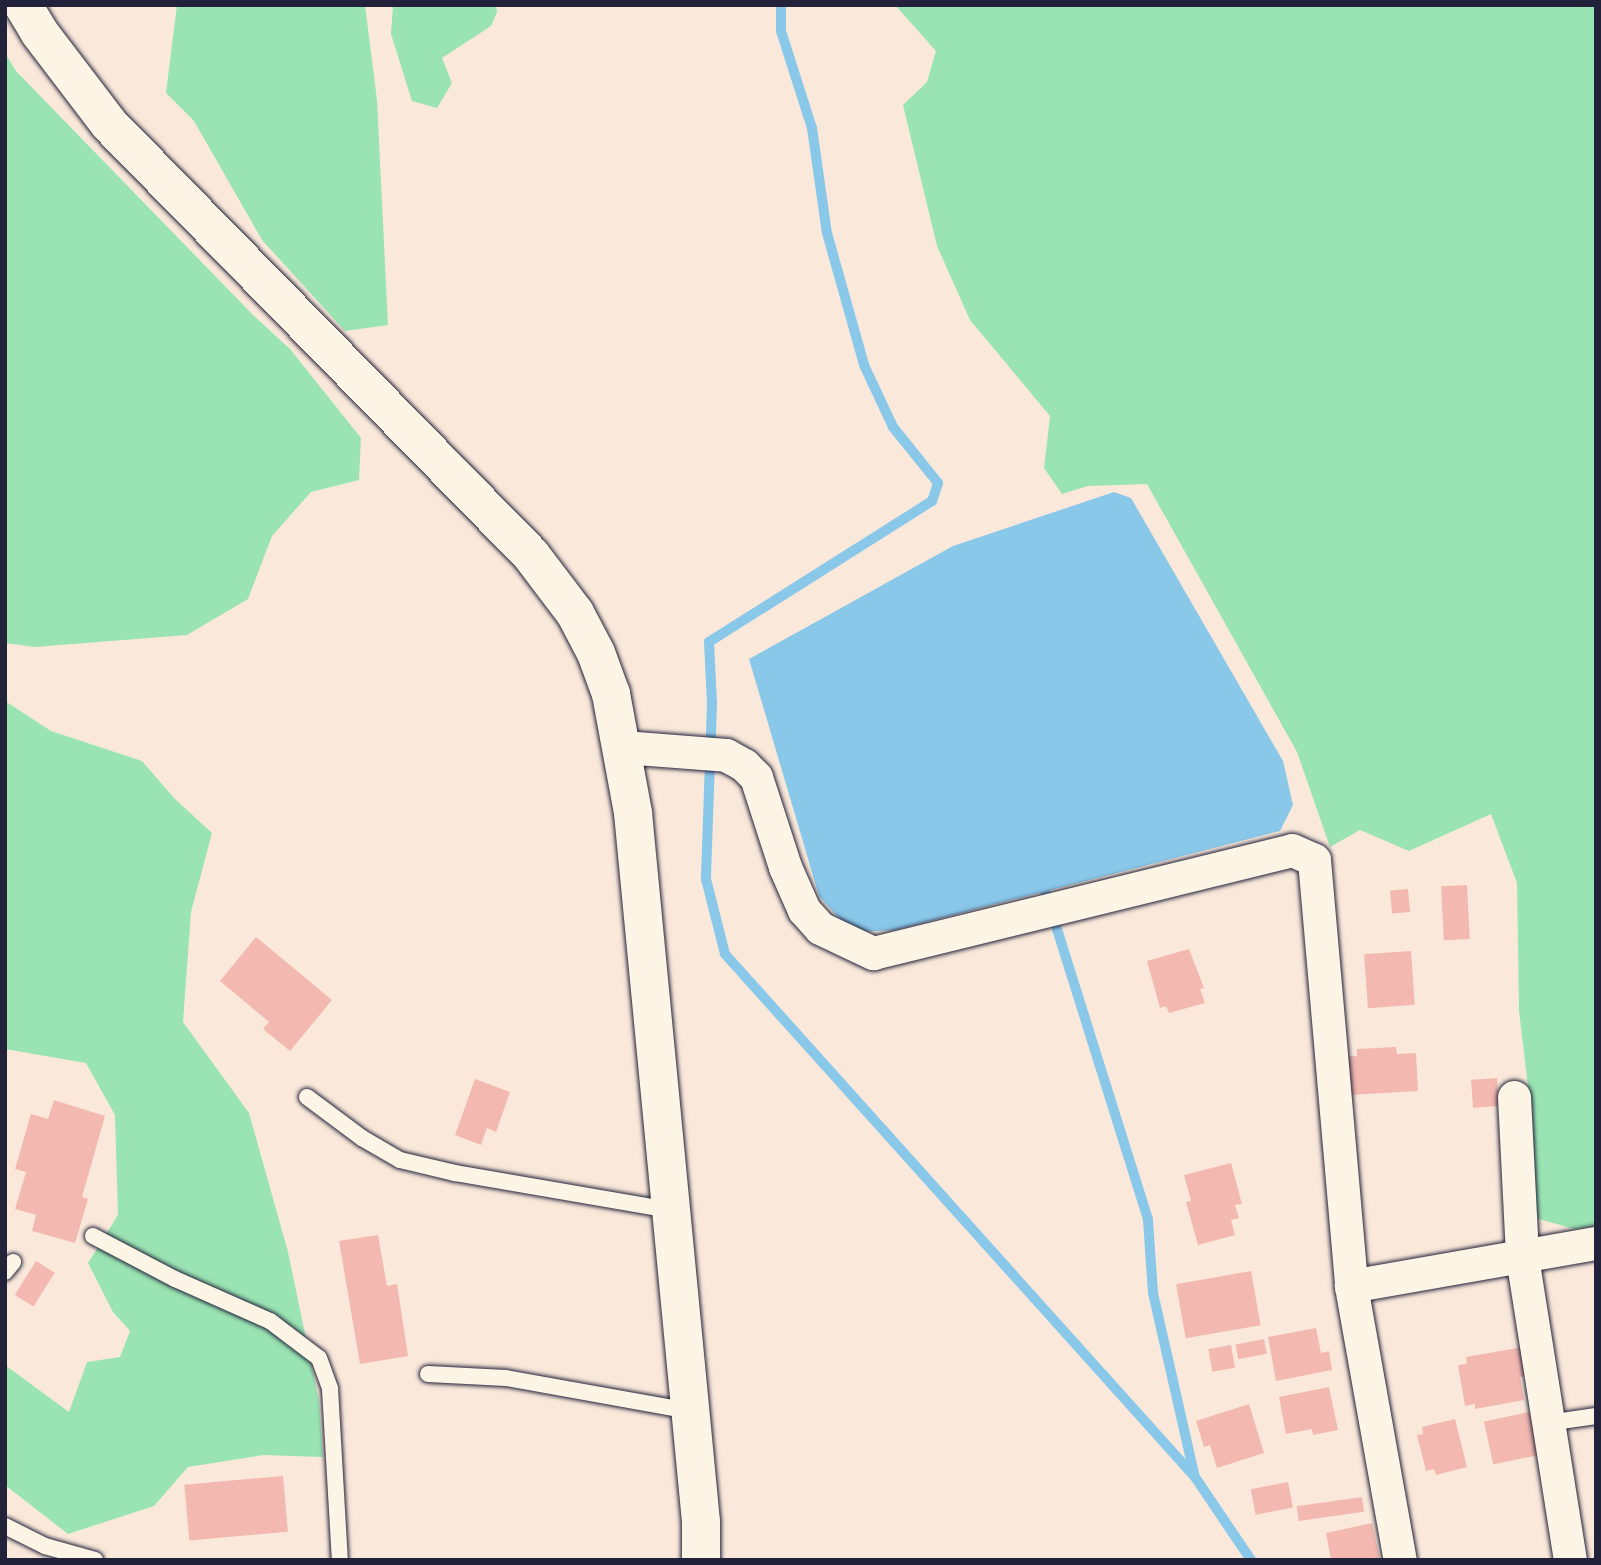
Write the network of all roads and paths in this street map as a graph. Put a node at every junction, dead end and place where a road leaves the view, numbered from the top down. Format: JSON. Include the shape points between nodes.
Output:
{"nodes":[{"id":1,"x":23,"y":5,"type":"edge"},
{"id":2,"x":623,"y":747,"type":"junction"},
{"id":3,"x":307,"y":1097,"type":"dead end"},
{"id":4,"x":1514,"y":1097,"type":"dead end"},
{"id":5,"x":670,"y":1210,"type":"junction"},
{"id":6,"x":93,"y":1236,"type":"dead end"},
{"id":7,"x":1596,"y":1242,"type":"edge"},
{"id":8,"x":1522,"y":1257,"type":"junction"},
{"id":9,"x":1350,"y":1286,"type":"junction"},
{"id":10,"x":428,"y":1374,"type":"dead end"},
{"id":11,"x":690,"y":1411,"type":"junction"},
{"id":12,"x":1596,"y":1416,"type":"edge"},
{"id":13,"x":1548,"y":1423,"type":"junction"},
{"id":14,"x":5,"y":1526,"type":"edge"},
{"id":15,"x":95,"y":1560,"type":"edge"},
{"id":16,"x":340,"y":1560,"type":"edge"},
{"id":17,"x":701,"y":1560,"type":"edge"},
{"id":18,"x":1400,"y":1560,"type":"edge"},
{"id":19,"x":1570,"y":1560,"type":"edge"}],
"edges":[{"from":1,"to":2,"type":"street","via":[[38,32],[109,124],[531,555],[575,613],[596,653]]},
{"from":2,"to":5,"type":"street"},
{"from":2,"to":9,"type":"street","via":[[726,755],[744,765],[756,777],[804,910],[820,928],[873,953],[1292,850],[1314,859]]},
{"from":3,"to":5,"type":"lane","via":[[400,1160]]},
{"from":4,"to":8,"type":"street"},
{"from":5,"to":11,"type":"street"},
{"from":6,"to":16,"type":"lane","via":[[270,1321],[319,1357],[330,1389]]},
{"from":7,"to":8,"type":"street"},
{"from":8,"to":9,"type":"street"},
{"from":8,"to":13,"type":"street"},
{"from":9,"to":18,"type":"street"},
{"from":10,"to":11,"type":"lane","via":[[506,1378]]},
{"from":11,"to":17,"type":"street"},
{"from":12,"to":13,"type":"lane"},
{"from":13,"to":19,"type":"street"},
{"from":14,"to":15,"type":"lane","via":[[45,1546]]}]}
